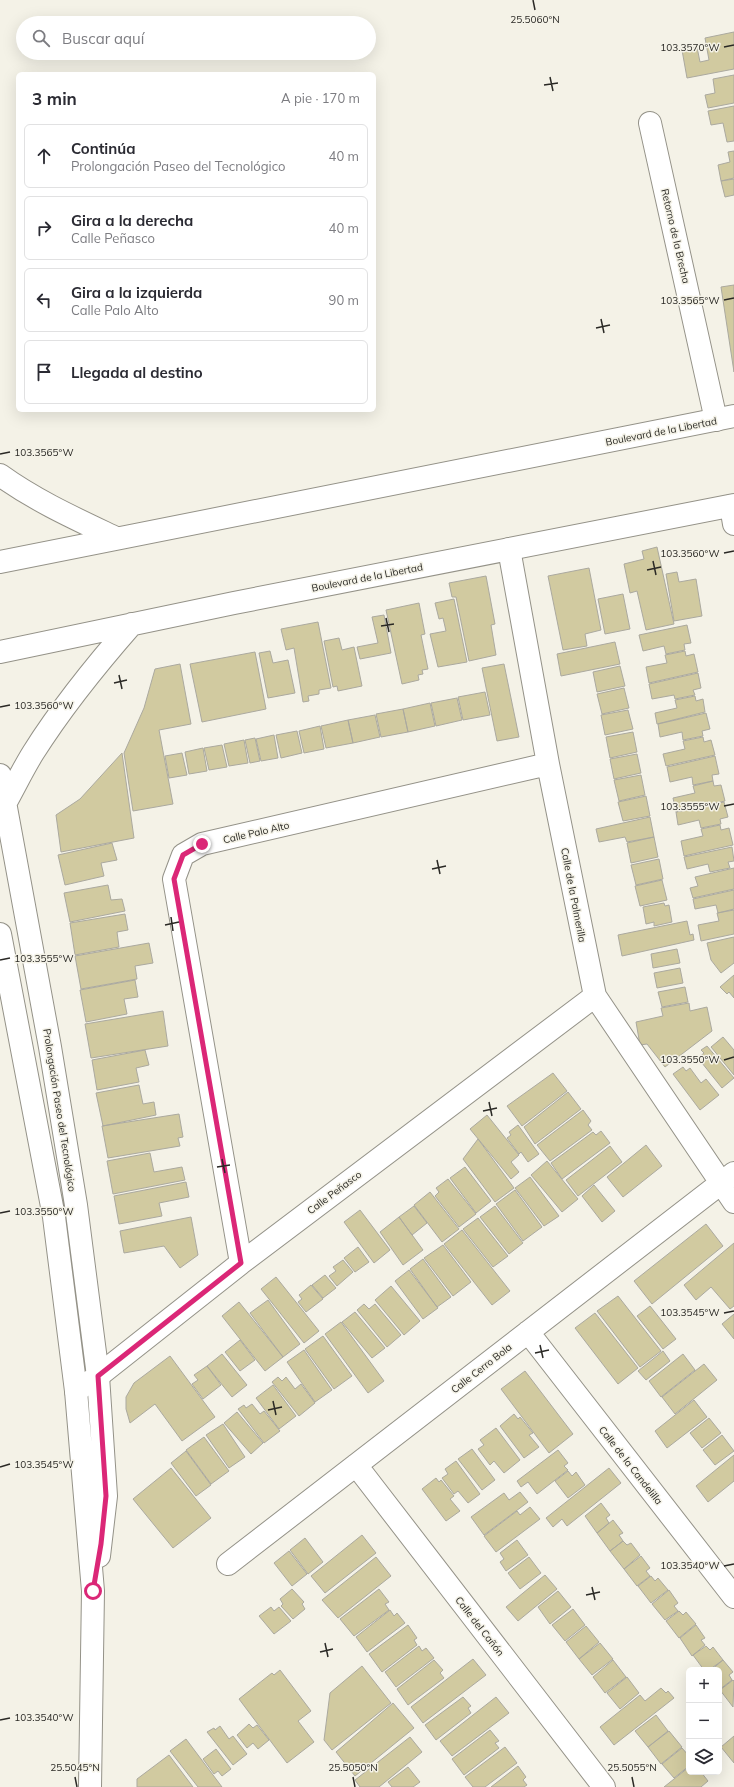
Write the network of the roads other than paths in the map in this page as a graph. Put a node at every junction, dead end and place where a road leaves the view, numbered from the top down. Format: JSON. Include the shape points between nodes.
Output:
{"nodes":[{"id":1,"x":650,"y":123,"type":"dead end"},
{"id":2,"x":725,"y":418,"type":"edge"},
{"id":3,"x":0,"y":475,"type":"edge"},
{"id":4,"x":733,"y":512,"type":"edge"},
{"id":5,"x":116,"y":538,"type":"junction"},
{"id":6,"x":509,"y":549,"type":"junction"},
{"id":7,"x":0,"y":562,"type":"edge"},
{"id":8,"x":132,"y":624,"type":"junction"},
{"id":9,"x":0,"y":652,"type":"edge"},
{"id":10,"x":548,"y":764,"type":"junction"},
{"id":11,"x":0,"y":775,"type":"edge"},
{"id":12,"x":6,"y":802,"type":"junction"},
{"id":13,"x":0,"y":934,"type":"edge"},
{"id":14,"x":595,"y":996,"type":"junction"},
{"id":15,"x":727,"y":1178,"type":"edge"},
{"id":16,"x":734,"y":1202,"type":"edge"},
{"id":17,"x":241,"y":1263,"type":"junction"},
{"id":18,"x":528,"y":1332,"type":"junction"},
{"id":19,"x":98,"y":1376,"type":"junction"},
{"id":20,"x":76,"y":1391,"type":"junction"},
{"id":21,"x":356,"y":1465,"type":"junction"},
{"id":22,"x":228,"y":1564,"type":"dead end"},
{"id":23,"x":93,"y":1591,"type":"junction"},
{"id":24,"x":734,"y":1597,"type":"edge"},
{"id":25,"x":90,"y":1787,"type":"edge"},
{"id":26,"x":604,"y":1787,"type":"edge"}],
"edges":[{"from":1,"to":2,"type":"street","name":"Retorno de la Brecha"},
{"from":2,"to":5,"type":"street","name":"Boulevard de la Libertad"},
{"from":3,"to":5,"type":"street","via":[[64,514]]},
{"from":4,"to":6,"type":"street","name":"Boulevard de la Libertad"},
{"from":5,"to":7,"type":"street","name":"Boulevard de la Libertad"},
{"from":6,"to":8,"type":"street","name":"Boulevard de la Libertad"},
{"from":6,"to":10,"type":"street","name":"Calle de la Palmerilla"},
{"from":8,"to":9,"type":"street","name":"Boulevard de la Libertad"},
{"from":8,"to":12,"type":"street","via":[[96,665],[63,709],[33,754]]},
{"from":10,"to":14,"type":"street","name":"Calle de la Palmerilla"},
{"from":10,"to":17,"type":"street","name":"Calle Palo Alto","via":[[202,844],[183,855],[174,879]]},
{"from":11,"to":12,"type":"street","name":"Prolongación Paseo del Tecnológico"},
{"from":12,"to":19,"type":"street","name":"Prolongación Paseo del Tecnológico","via":[[75,1198]]},
{"from":13,"to":20,"type":"street","name":"Prolongación Paseo del Tecnológico","via":[[54,1217]]},
{"from":14,"to":15,"type":"street","name":"Calle de la Palmerilla"},
{"from":14,"to":17,"type":"street","name":"Calle Peñasco"},
{"from":15,"to":16,"type":"street","name":"Calle de la Palmerilla"},
{"from":15,"to":18,"type":"street","name":"Calle Cerro Bola"},
{"from":17,"to":19,"type":"street","name":"Calle Peñasco"},
{"from":18,"to":21,"type":"street","name":"Calle Cerro Bola"},
{"from":18,"to":24,"type":"street","name":"Calle de la Candelilla"},
{"from":19,"to":20,"type":"street","name":"Calle Peñasco"},
{"from":19,"to":23,"type":"street","name":"Prolongación Paseo del Tecnológico","via":[[106,1496]]},
{"from":20,"to":23,"type":"street","name":"Prolongación Paseo del Tecnológico"},
{"from":21,"to":22,"type":"street","name":"Calle Cerro Bola"},
{"from":21,"to":26,"type":"street","name":"Calle del Cañón"},
{"from":23,"to":25,"type":"street","name":"Prolongación Paseo del Tecnológico"}]}
